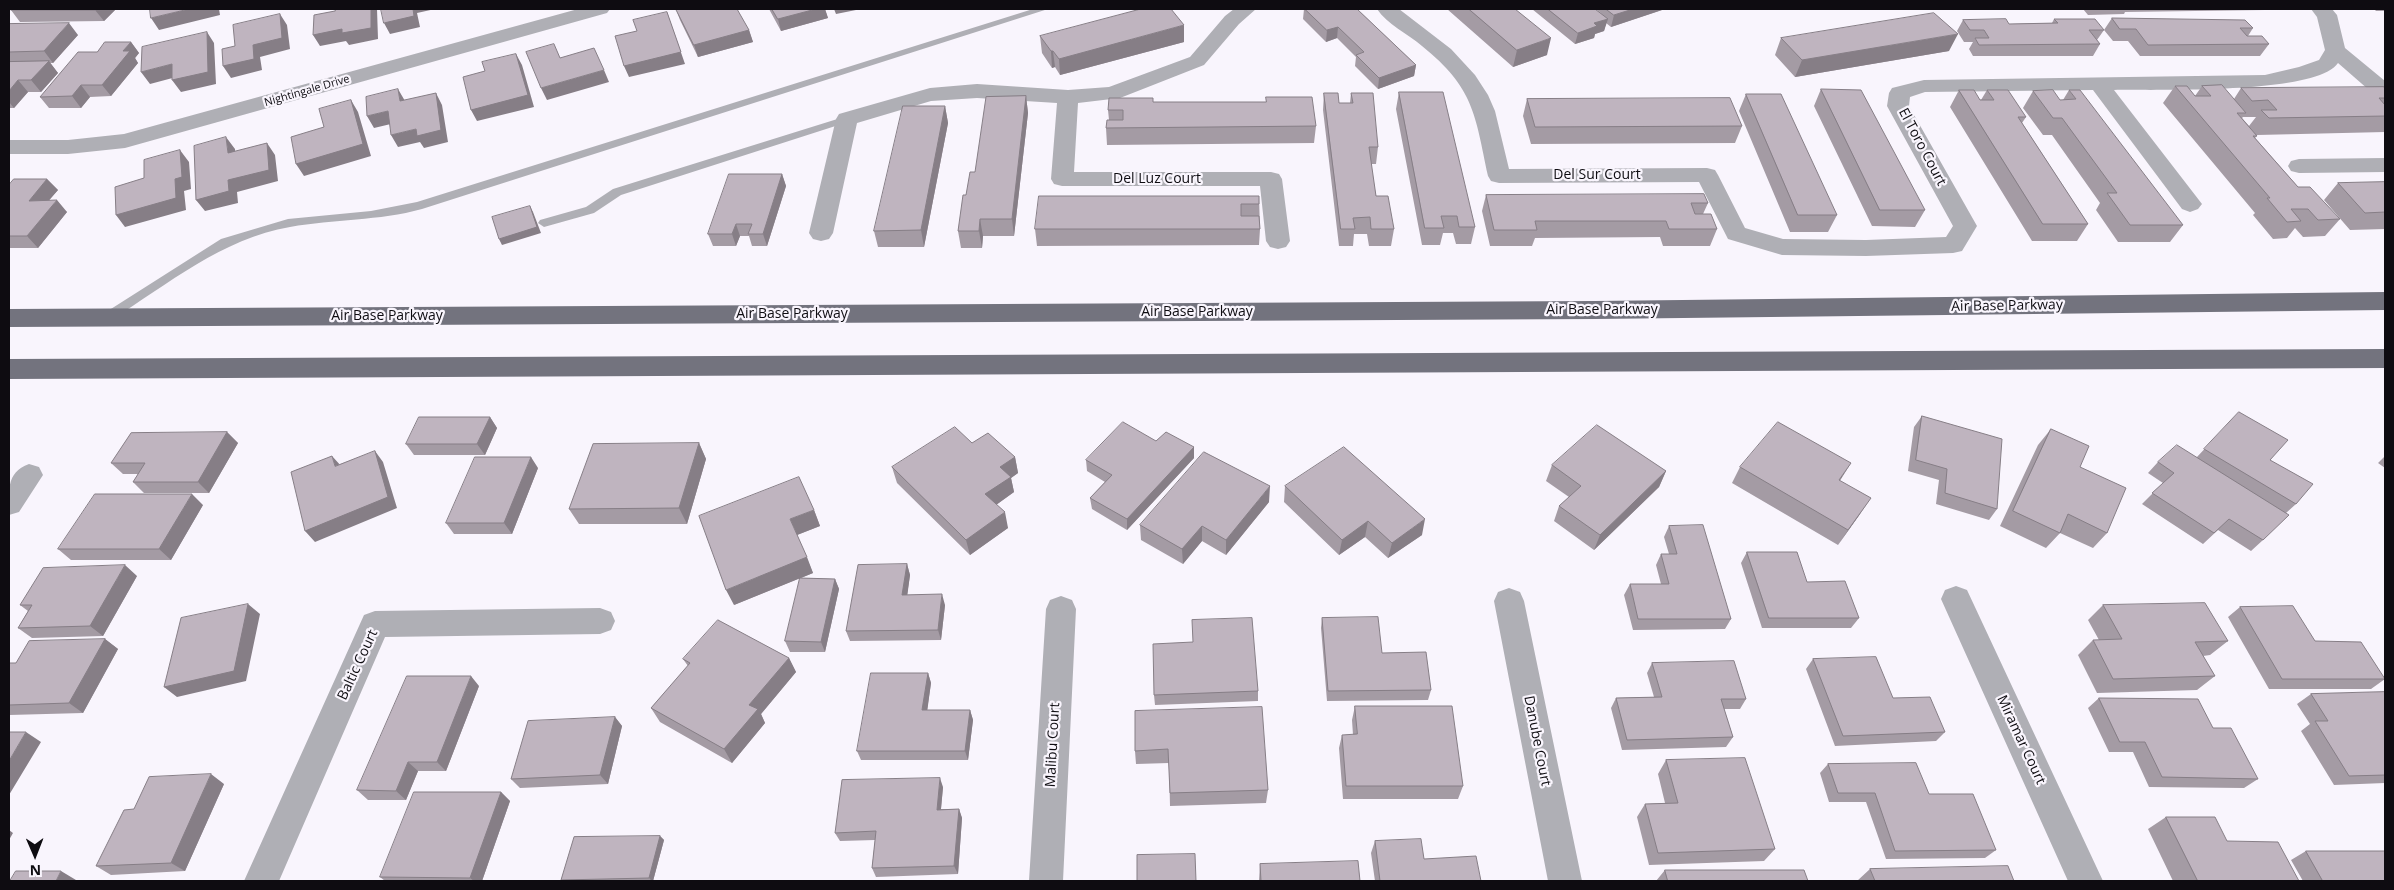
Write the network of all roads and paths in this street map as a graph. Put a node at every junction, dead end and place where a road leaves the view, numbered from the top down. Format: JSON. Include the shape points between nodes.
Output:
{"nodes":[{"id":1,"x":600,"y":9,"type":"edge"},
{"id":2,"x":1043,"y":9,"type":"edge"},
{"id":3,"x":1387,"y":9,"type":"edge"},
{"id":4,"x":2321,"y":9,"type":"edge"},
{"id":5,"x":1239,"y":14,"type":"edge"},
{"id":6,"x":2335,"y":50,"type":"junction"},
{"id":7,"x":2099,"y":84,"type":"junction"},
{"id":8,"x":2385,"y":92,"type":"edge"},
{"id":9,"x":1068,"y":97,"type":"junction"},
{"id":10,"x":847,"y":120,"type":"junction"},
{"id":11,"x":9,"y":147,"type":"edge"},
{"id":12,"x":2385,"y":165,"type":"edge"},
{"id":13,"x":2299,"y":166,"type":"dead end"},
{"id":14,"x":2190,"y":204,"type":"dead end"},
{"id":15,"x":544,"y":223,"type":"dead end"},
{"id":16,"x":821,"y":233,"type":"dead end"},
{"id":17,"x":1278,"y":240,"type":"dead end"},
{"id":18,"x":1866,"y":248,"type":"joint"},
{"id":19,"x":2385,"y":285,"type":"edge"},
{"id":20,"x":2385,"y":301,"type":"edge"},
{"id":21,"x":2281,"y":303,"type":"junction"},
{"id":22,"x":108,"y":317,"type":"junction"},
{"id":23,"x":9,"y":318,"type":"edge"},
{"id":24,"x":2385,"y":358,"type":"edge"},
{"id":25,"x":9,"y":369,"type":"edge"},
{"id":26,"x":29,"y":475,"type":"dead end"},
{"id":27,"x":9,"y":504,"type":"edge"},
{"id":28,"x":1956,"y":599,"type":"dead end"},
{"id":29,"x":1509,"y":601,"type":"dead end"},
{"id":30,"x":1061,"y":609,"type":"dead end"},
{"id":31,"x":600,"y":621,"type":"dead end"},
{"id":32,"x":261,"y":881,"type":"edge"},
{"id":33,"x":1046,"y":881,"type":"edge"},
{"id":34,"x":1565,"y":881,"type":"edge"},
{"id":35,"x":2086,"y":881,"type":"edge"}],
"edges":[{"from":1,"to":11,"type":"street","name":"Nightingale Drive","via":[[125,141],[68,147]]},
{"from":2,"to":22,"type":"lane","via":[[418,206],[371,215],[288,223],[225,242]]},
{"from":3,"to":18,"type":"street","name":"Del Sur Court","via":[[1466,77],[1484,110],[1498,176],[1707,175],[1736,233],[1782,247]]},
{"from":4,"to":6,"type":"street","via":[[2327,16]]},
{"from":5,"to":9,"type":"street","via":[[1197,61],[1112,93]]},
{"from":6,"to":7,"type":"street","name":"El Toro Court","via":[[2327,64],[2264,81]]},
{"from":6,"to":8,"type":"street"},
{"from":7,"to":14,"type":"street"},
{"from":7,"to":18,"type":"street","name":"El Toro Court","via":[[1924,86],[1900,93],[1898,106],[1965,226],[1953,245]]},
{"from":9,"to":10,"type":"street","via":[[977,91],[930,95]]},
{"from":9,"to":17,"type":"street","name":"Del Luz Court","via":[[1062,179],[1271,178]]},
{"from":10,"to":15,"type":"lane","via":[[617,192],[590,210]]},
{"from":10,"to":16,"type":"street"},
{"from":12,"to":13,"type":"street"},
{"from":19,"to":21,"type":"main road"},
{"from":20,"to":21,"type":"main road","name":"Air Base Parkway"},
{"from":21,"to":22,"type":"main road","name":"Air Base Parkway","via":[[1595,310]]},
{"from":22,"to":23,"type":"main road","name":"Air Base Parkway"},
{"from":24,"to":25,"type":"main road"},
{"from":26,"to":27,"type":"street"},
{"from":28,"to":35,"type":"street","name":"Miramar Court"},
{"from":29,"to":34,"type":"street","name":"Danube Court"},
{"from":30,"to":33,"type":"street","name":"Malibu Court"},
{"from":31,"to":32,"type":"street","name":"Baltic Court","via":[[376,624]]}]}
